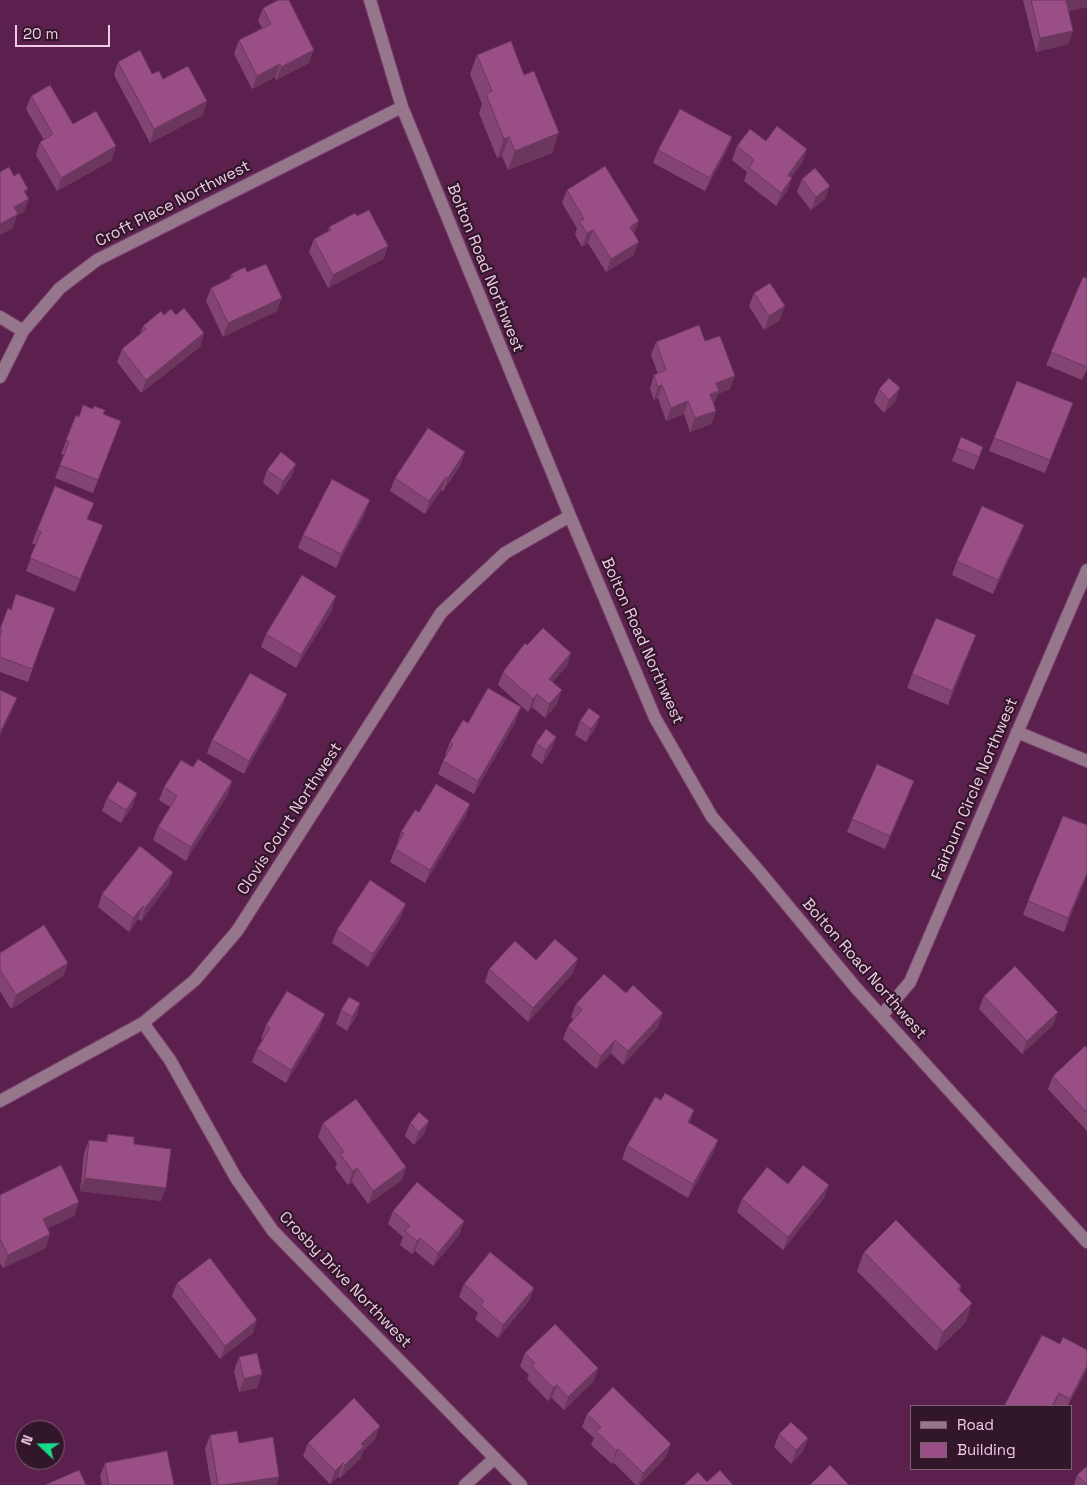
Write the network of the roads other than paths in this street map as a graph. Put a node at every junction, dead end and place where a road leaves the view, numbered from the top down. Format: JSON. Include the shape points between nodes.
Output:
{"nodes":[{"id":1,"x":370,"y":0,"type":"edge"},
{"id":2,"x":402,"y":107,"type":"junction"},
{"id":3,"x":0,"y":317,"type":"edge"},
{"id":4,"x":23,"y":331,"type":"junction"},
{"id":5,"x":0,"y":377,"type":"edge"},
{"id":6,"x":570,"y":516,"type":"junction"},
{"id":7,"x":1087,"y":570,"type":"edge"},
{"id":8,"x":1017,"y":732,"type":"junction"},
{"id":9,"x":1087,"y":761,"type":"edge"},
{"id":10,"x":882,"y":1015,"type":"junction"},
{"id":11,"x":143,"y":1022,"type":"junction"},
{"id":12,"x":0,"y":1101,"type":"edge"},
{"id":13,"x":1087,"y":1242,"type":"edge"},
{"id":14,"x":495,"y":1458,"type":"junction"},
{"id":15,"x":465,"y":1485,"type":"edge"},
{"id":16,"x":521,"y":1485,"type":"edge"}],
"edges":[{"from":1,"to":2,"type":"street","name":"Bolton Road Northwest"},
{"from":2,"to":4,"type":"street","name":"Croft Place Northwest","via":[[97,260],[60,288]]},
{"from":2,"to":6,"type":"street","name":"Bolton Road Northwest"},
{"from":3,"to":4,"type":"street"},
{"from":4,"to":5,"type":"street","name":"Croft Place Northwest"},
{"from":6,"to":10,"type":"street","name":"Bolton Road Northwest","via":[[655,718],[712,817]]},
{"from":6,"to":11,"type":"street","name":"Clovis Court Northwest","via":[[505,553],[441,613],[237,931],[194,980]]},
{"from":7,"to":8,"type":"street","name":"Fairburn Circle Northwest"},
{"from":8,"to":9,"type":"street"},
{"from":8,"to":10,"type":"street","name":"Fairburn Circle Northwest","via":[[910,982]]},
{"from":10,"to":13,"type":"street","name":"Bolton Road Northwest"},
{"from":11,"to":12,"type":"street","name":"Clovis Court Northwest"},
{"from":11,"to":14,"type":"street","name":"Crosby Drive Northwest","via":[[170,1060],[236,1178],[273,1231]]},
{"from":14,"to":15,"type":"street"},
{"from":14,"to":16,"type":"street","name":"Crosby Drive Northwest"}]}
